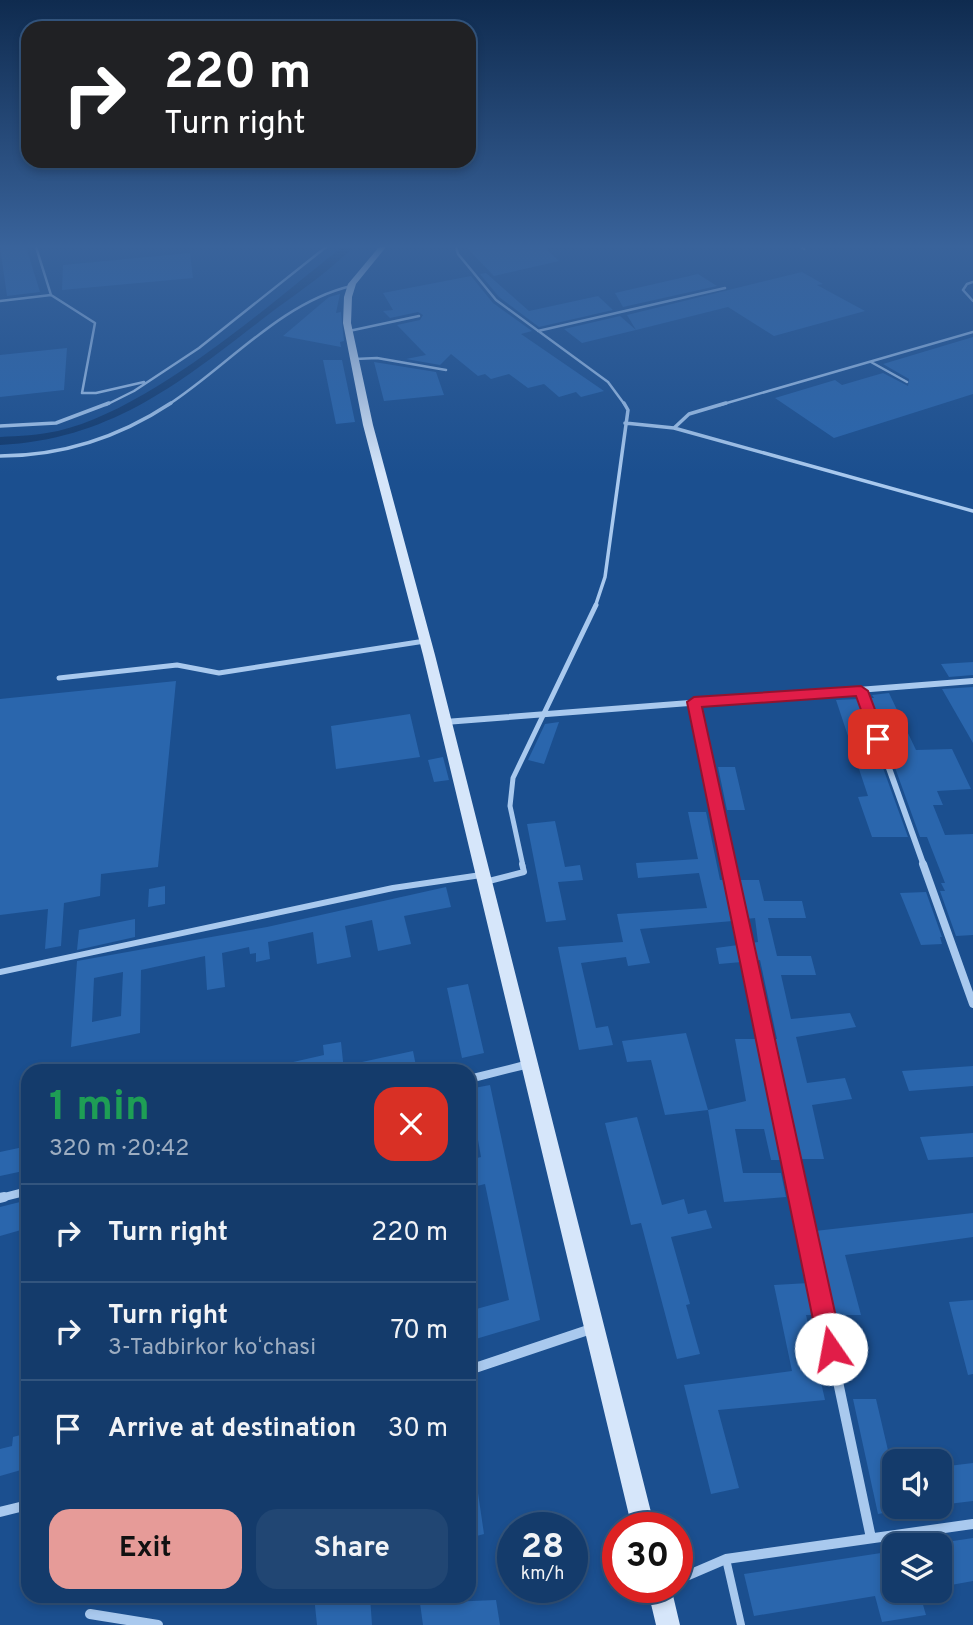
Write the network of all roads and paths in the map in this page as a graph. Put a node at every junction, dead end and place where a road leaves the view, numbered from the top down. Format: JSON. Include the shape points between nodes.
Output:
{"nodes":[{"id":1,"x":95,"y":323,"type":"edge"},
{"id":2,"x":231,"y":323,"type":"edge"},
{"id":3,"x":278,"y":323,"type":"edge"},
{"id":4,"x":349,"y":323,"type":"edge"},
{"id":5,"x":387,"y":323,"type":"edge"},
{"id":6,"x":527,"y":323,"type":"edge"},
{"id":7,"x":574,"y":323,"type":"edge"},
{"id":8,"x":349,"y":331,"type":"junction"},
{"id":9,"x":538,"y":331,"type":"junction"},
{"id":10,"x":973,"y":332,"type":"edge"},
{"id":11,"x":355,"y":359,"type":"junction"},
{"id":12,"x":871,"y":362,"type":"junction"},
{"id":13,"x":446,"y":370,"type":"dead end"},
{"id":14,"x":149,"y":381,"type":"junction"},
{"id":15,"x":907,"y":382,"type":"dead end"},
{"id":16,"x":625,"y":423,"type":"junction"},
{"id":17,"x":0,"y":426,"type":"edge"},
{"id":18,"x":674,"y":428,"type":"junction"},
{"id":19,"x":0,"y":456,"type":"edge"},
{"id":20,"x":973,"y":511,"type":"edge"},
{"id":21,"x":425,"y":641,"type":"junction"},
{"id":22,"x":60,"y":678,"type":"dead end"},
{"id":23,"x":973,"y":681,"type":"edge"},
{"id":24,"x":861,"y":691,"type":"junction"},
{"id":25,"x":694,"y":702,"type":"junction"},
{"id":26,"x":544,"y":715,"type":"junction"},
{"id":27,"x":445,"y":722,"type":"junction"},
{"id":28,"x":484,"y":879,"type":"junction"},
{"id":29,"x":0,"y":972,"type":"edge"},
{"id":30,"x":973,"y":1004,"type":"edge"},
{"id":31,"x":529,"y":1064,"type":"junction"},
{"id":32,"x":476,"y":1077,"type":"edge"},
{"id":33,"x":21,"y":1193,"type":"edge"},
{"id":34,"x":0,"y":1198,"type":"edge"},
{"id":35,"x":595,"y":1328,"type":"junction"},
{"id":36,"x":476,"y":1368,"type":"edge"},
{"id":37,"x":21,"y":1507,"type":"edge"},
{"id":38,"x":0,"y":1512,"type":"edge"},
{"id":39,"x":640,"y":1512,"type":"edge"},
{"id":40,"x":973,"y":1524,"type":"edge"},
{"id":41,"x":871,"y":1538,"type":"junction"},
{"id":42,"x":726,"y":1559,"type":"junction"},
{"id":43,"x":693,"y":1573,"type":"edge"},
{"id":44,"x":663,"y":1603,"type":"edge"},
{"id":45,"x":90,"y":1614,"type":"dead end"},
{"id":46,"x":158,"y":1625,"type":"edge"},
{"id":47,"x":668,"y":1625,"type":"edge"},
{"id":48,"x":741,"y":1625,"type":"edge"}],
"edges":[{"from":1,"to":14,"type":"lane","via":[[82,393]]},
{"from":2,"to":14,"type":"lane"},
{"from":3,"to":19,"type":"lane","via":[[153,415],[67,451]]},
{"from":4,"to":8,"type":"main road"},
{"from":5,"to":8,"type":"lane"},
{"from":6,"to":9,"type":"lane"},
{"from":7,"to":9,"type":"lane"},
{"from":8,"to":11,"type":"main road"},
{"from":9,"to":16,"type":"lane","via":[[608,382],[628,410]]},
{"from":10,"to":12,"type":"lane"},
{"from":11,"to":13,"type":"lane","via":[[377,358]]},
{"from":11,"to":21,"type":"main road"},
{"from":12,"to":15,"type":"lane"},
{"from":12,"to":18,"type":"lane","via":[[689,414]]},
{"from":14,"to":17,"type":"lane","via":[[96,410],[63,421],[33,427]]},
{"from":16,"to":18,"type":"lane"},
{"from":16,"to":26,"type":"lane","via":[[606,577],[591,619]]},
{"from":18,"to":20,"type":"lane"},
{"from":21,"to":22,"type":"lane","via":[[219,673],[177,666]]},
{"from":21,"to":27,"type":"main road"},
{"from":23,"to":24,"type":"street"},
{"from":24,"to":25,"type":"street"},
{"from":24,"to":30,"type":"street"},
{"from":25,"to":26,"type":"street"},
{"from":25,"to":41,"type":"street"},
{"from":26,"to":27,"type":"street"},
{"from":26,"to":28,"type":"lane","via":[[513,778],[510,806],[524,872]]},
{"from":27,"to":28,"type":"main road"},
{"from":28,"to":29,"type":"lane","via":[[393,888]]},
{"from":28,"to":31,"type":"main road"},
{"from":31,"to":32,"type":"street"},
{"from":31,"to":35,"type":"main road"},
{"from":33,"to":34,"type":"street"},
{"from":35,"to":36,"type":"street"},
{"from":35,"to":39,"type":"main road"},
{"from":37,"to":38,"type":"street"},
{"from":40,"to":41,"type":"street"},
{"from":41,"to":42,"type":"street"},
{"from":42,"to":43,"type":"street"},
{"from":42,"to":48,"type":"lane"},
{"from":44,"to":47,"type":"main road"},
{"from":45,"to":46,"type":"street"}]}
